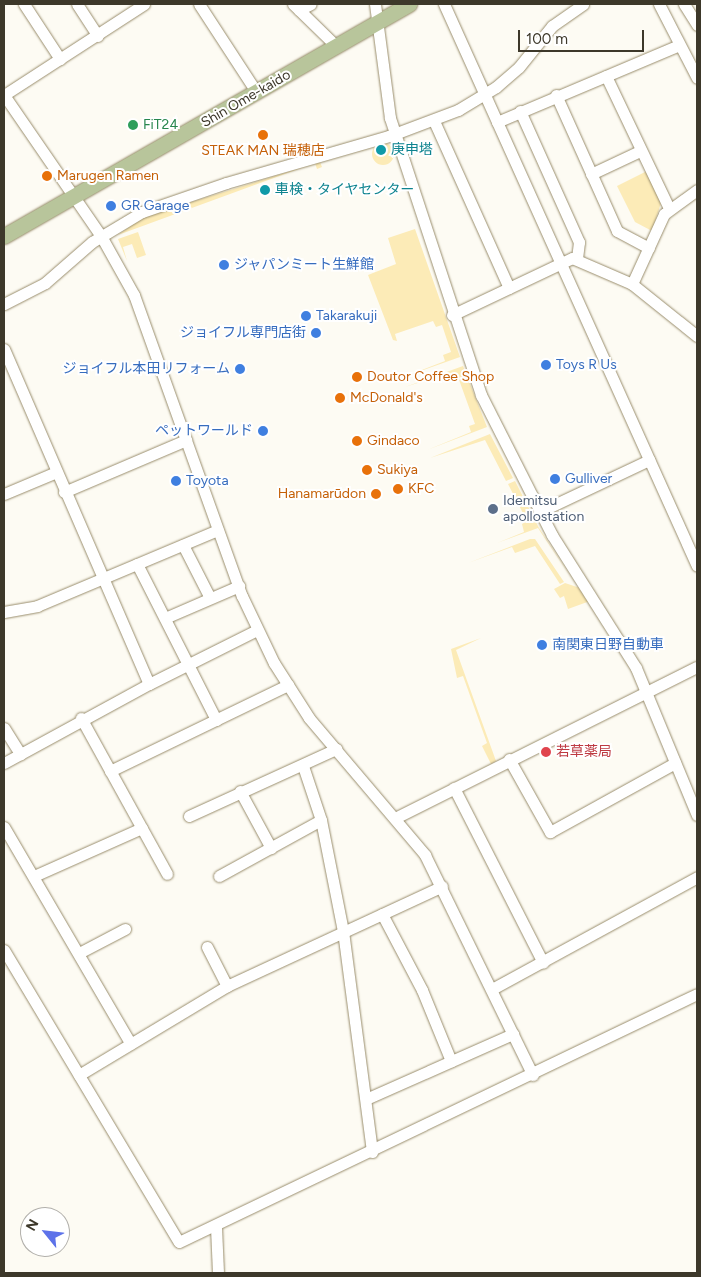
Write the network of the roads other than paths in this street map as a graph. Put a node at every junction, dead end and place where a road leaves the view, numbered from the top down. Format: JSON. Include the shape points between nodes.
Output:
{"nodes":[{"id":1,"x":24,"y":4,"type":"edge"},
{"id":2,"x":77,"y":4,"type":"edge"},
{"id":3,"x":144,"y":4,"type":"edge"},
{"id":4,"x":199,"y":4,"type":"edge"},
{"id":5,"x":311,"y":4,"type":"edge"},
{"id":6,"x":375,"y":4,"type":"edge"},
{"id":7,"x":409,"y":4,"type":"edge"},
{"id":8,"x":444,"y":4,"type":"edge"},
{"id":9,"x":583,"y":4,"type":"edge"},
{"id":10,"x":659,"y":4,"type":"edge"},
{"id":11,"x":684,"y":4,"type":"edge"},
{"id":12,"x":296,"y":7,"type":"edge"},
{"id":13,"x":129,"y":9,"type":"edge"},
{"id":14,"x":378,"y":22,"type":"junction"},
{"id":15,"x":697,"y":25,"type":"edge"},
{"id":16,"x":98,"y":36,"type":"junction"},
{"id":17,"x":336,"y":46,"type":"junction"},
{"id":18,"x":677,"y":46,"type":"junction"},
{"id":19,"x":60,"y":59,"type":"junction"},
{"id":20,"x":606,"y":76,"type":"junction"},
{"id":21,"x":697,"y":78,"type":"edge"},
{"id":22,"x":258,"y":93,"type":"junction"},
{"id":23,"x":4,"y":95,"type":"edge"},
{"id":24,"x":484,"y":95,"type":"junction"},
{"id":25,"x":556,"y":95,"type":"junction"},
{"id":26,"x":520,"y":111,"type":"junction"},
{"id":27,"x":434,"y":121,"type":"junction"},
{"id":28,"x":497,"y":122,"type":"junction"},
{"id":29,"x":395,"y":134,"type":"junction"},
{"id":30,"x":640,"y":151,"type":"junction"},
{"id":31,"x":591,"y":174,"type":"junction"},
{"id":32,"x":697,"y":190,"type":"edge"},
{"id":33,"x":74,"y":196,"type":"junction"},
{"id":34,"x":669,"y":208,"type":"junction"},
{"id":35,"x":4,"y":236,"type":"edge"},
{"id":36,"x":101,"y":236,"type":"junction"},
{"id":37,"x":649,"y":248,"type":"junction"},
{"id":38,"x":577,"y":259,"type":"junction"},
{"id":39,"x":560,"y":263,"type":"junction"},
{"id":40,"x":632,"y":284,"type":"junction"},
{"id":41,"x":509,"y":288,"type":"junction"},
{"id":42,"x":4,"y":304,"type":"edge"},
{"id":43,"x":452,"y":315,"type":"junction"},
{"id":44,"x":697,"y":336,"type":"edge"},
{"id":45,"x":4,"y":349,"type":"edge"},
{"id":46,"x":186,"y":440,"type":"junction"},
{"id":47,"x":649,"y":460,"type":"junction"},
{"id":48,"x":54,"y":473,"type":"junction"},
{"id":49,"x":64,"y":492,"type":"junction"},
{"id":50,"x":4,"y":494,"type":"edge"},
{"id":51,"x":539,"y":512,"type":"junction"},
{"id":52,"x":218,"y":530,"type":"junction"},
{"id":53,"x":183,"y":545,"type":"junction"},
{"id":54,"x":137,"y":564,"type":"junction"},
{"id":55,"x":697,"y":566,"type":"edge"},
{"id":56,"x":100,"y":580,"type":"junction"},
{"id":57,"x":238,"y":586,"type":"junction"},
{"id":58,"x":210,"y":598,"type":"junction"},
{"id":59,"x":4,"y":612,"type":"edge"},
{"id":60,"x":165,"y":618,"type":"junction"},
{"id":61,"x":257,"y":630,"type":"junction"},
{"id":62,"x":190,"y":665,"type":"junction"},
{"id":63,"x":697,"y":667,"type":"edge"},
{"id":64,"x":149,"y":684,"type":"junction"},
{"id":65,"x":288,"y":685,"type":"junction"},
{"id":66,"x":647,"y":691,"type":"junction"},
{"id":67,"x":81,"y":718,"type":"junction"},
{"id":68,"x":216,"y":720,"type":"junction"},
{"id":69,"x":4,"y":728,"type":"edge"},
{"id":70,"x":336,"y":749,"type":"junction"},
{"id":71,"x":20,"y":754,"type":"junction"},
{"id":72,"x":509,"y":759,"type":"junction"},
{"id":73,"x":4,"y":763,"type":"edge"},
{"id":74,"x":675,"y":763,"type":"junction"},
{"id":75,"x":303,"y":766,"type":"junction"},
{"id":76,"x":110,"y":770,"type":"junction"},
{"id":77,"x":454,"y":788,"type":"junction"},
{"id":78,"x":240,"y":791,"type":"junction"},
{"id":79,"x":697,"y":815,"type":"edge"},
{"id":80,"x":189,"y":816,"type":"dead end"},
{"id":81,"x":397,"y":817,"type":"junction"},
{"id":82,"x":321,"y":820,"type":"junction"},
{"id":83,"x":4,"y":827,"type":"edge"},
{"id":84,"x":142,"y":828,"type":"junction"},
{"id":85,"x":271,"y":848,"type":"junction"},
{"id":86,"x":167,"y":874,"type":"dead end"},
{"id":87,"x":34,"y":876,"type":"junction"},
{"id":88,"x":219,"y":876,"type":"dead end"},
{"id":89,"x":697,"y":877,"type":"edge"},
{"id":90,"x":442,"y":886,"type":"junction"},
{"id":91,"x":382,"y":914,"type":"junction"},
{"id":92,"x":125,"y":929,"type":"dead end"},
{"id":93,"x":343,"y":931,"type":"junction"},
{"id":94,"x":207,"y":947,"type":"dead end"},
{"id":95,"x":4,"y":950,"type":"edge"},
{"id":96,"x":79,"y":953,"type":"junction"},
{"id":97,"x":543,"y":963,"type":"junction"},
{"id":98,"x":227,"y":986,"type":"junction"},
{"id":99,"x":492,"y":989,"type":"junction"},
{"id":100,"x":697,"y":994,"type":"edge"},
{"id":101,"x":513,"y":1034,"type":"junction"},
{"id":102,"x":131,"y":1044,"type":"junction"},
{"id":103,"x":451,"y":1061,"type":"junction"},
{"id":104,"x":79,"y":1075,"type":"junction"},
{"id":105,"x":533,"y":1075,"type":"junction"},
{"id":106,"x":366,"y":1099,"type":"junction"},
{"id":107,"x":372,"y":1152,"type":"junction"},
{"id":108,"x":216,"y":1227,"type":"junction"},
{"id":109,"x":218,"y":1273,"type":"edge"}],
"edges":[{"from":1,"to":19,"type":"street"},
{"from":2,"to":16,"type":"street"},
{"from":3,"to":13,"type":"street"},
{"from":4,"to":22,"type":"street"},
{"from":5,"to":12,"type":"street"},
{"from":6,"to":14,"type":"street"},
{"from":7,"to":14,"type":"main road","name":"Shin Ome-kaido"},
{"from":8,"to":24,"type":"street"},
{"from":9,"to":24,"type":"street","via":[[552,26],[519,67]]},
{"from":10,"to":18,"type":"street"},
{"from":11,"to":15,"type":"street"},
{"from":12,"to":17,"type":"street"},
{"from":13,"to":16,"type":"street"},
{"from":14,"to":17,"type":"main road","name":"Shin Ome-kaido"},
{"from":14,"to":29,"type":"street"},
{"from":16,"to":19,"type":"street"},
{"from":17,"to":22,"type":"main road","name":"Shin Ome-kaido"},
{"from":18,"to":20,"type":"street"},
{"from":18,"to":21,"type":"street"},
{"from":19,"to":23,"type":"street"},
{"from":20,"to":25,"type":"street"},
{"from":20,"to":30,"type":"street"},
{"from":22,"to":33,"type":"main road","name":"Shin Ome-kaido"},
{"from":23,"to":33,"type":"street"},
{"from":24,"to":27,"type":"street"},
{"from":24,"to":28,"type":"street"},
{"from":25,"to":26,"type":"street"},
{"from":25,"to":31,"type":"street"},
{"from":26,"to":28,"type":"street"},
{"from":26,"to":38,"type":"street","via":[[579,242]]},
{"from":27,"to":29,"type":"street"},
{"from":27,"to":41,"type":"street"},
{"from":28,"to":39,"type":"street"},
{"from":29,"to":36,"type":"street","via":[[174,200]]},
{"from":29,"to":43,"type":"street"},
{"from":30,"to":31,"type":"street"},
{"from":30,"to":34,"type":"street"},
{"from":31,"to":37,"type":"street","via":[[617,231]]},
{"from":32,"to":34,"type":"street"},
{"from":33,"to":35,"type":"main road","name":"Shin Ome-kaido"},
{"from":33,"to":36,"type":"street"},
{"from":34,"to":37,"type":"street"},
{"from":36,"to":42,"type":"street","via":[[45,283]]},
{"from":36,"to":46,"type":"street","via":[[134,295]]},
{"from":37,"to":40,"type":"street"},
{"from":38,"to":39,"type":"street"},
{"from":38,"to":40,"type":"street"},
{"from":39,"to":41,"type":"street"},
{"from":39,"to":47,"type":"street"},
{"from":40,"to":44,"type":"street"},
{"from":41,"to":43,"type":"street"},
{"from":43,"to":51,"type":"street","via":[[488,412]]},
{"from":45,"to":48,"type":"street"},
{"from":46,"to":49,"type":"street"},
{"from":46,"to":52,"type":"street"},
{"from":47,"to":51,"type":"street"},
{"from":47,"to":55,"type":"street"},
{"from":48,"to":49,"type":"street"},
{"from":48,"to":50,"type":"street"},
{"from":49,"to":56,"type":"street"},
{"from":51,"to":66,"type":"street","via":[[624,646]]},
{"from":52,"to":53,"type":"street"},
{"from":52,"to":57,"type":"street"},
{"from":53,"to":54,"type":"street"},
{"from":53,"to":58,"type":"street"},
{"from":54,"to":56,"type":"street"},
{"from":54,"to":60,"type":"street"},
{"from":56,"to":59,"type":"street","via":[[37,606]]},
{"from":56,"to":64,"type":"street"},
{"from":57,"to":58,"type":"street"},
{"from":57,"to":61,"type":"street"},
{"from":58,"to":60,"type":"street"},
{"from":60,"to":62,"type":"street"},
{"from":61,"to":62,"type":"street"},
{"from":61,"to":65,"type":"street"},
{"from":62,"to":64,"type":"street"},
{"from":62,"to":68,"type":"street"},
{"from":63,"to":66,"type":"street"},
{"from":64,"to":67,"type":"street"},
{"from":65,"to":68,"type":"street"},
{"from":65,"to":70,"type":"street"},
{"from":66,"to":72,"type":"street"},
{"from":66,"to":74,"type":"street"},
{"from":67,"to":71,"type":"street"},
{"from":67,"to":76,"type":"street"},
{"from":68,"to":76,"type":"street"},
{"from":69,"to":71,"type":"street"},
{"from":70,"to":75,"type":"street"},
{"from":70,"to":81,"type":"street"},
{"from":71,"to":73,"type":"street"},
{"from":72,"to":74,"type":"street","via":[[550,832]]},
{"from":72,"to":77,"type":"street"},
{"from":74,"to":79,"type":"street"},
{"from":75,"to":78,"type":"street"},
{"from":75,"to":82,"type":"street"},
{"from":76,"to":84,"type":"street"},
{"from":77,"to":81,"type":"street"},
{"from":77,"to":97,"type":"street"},
{"from":78,"to":80,"type":"street"},
{"from":78,"to":85,"type":"street"},
{"from":81,"to":90,"type":"street"},
{"from":82,"to":85,"type":"street"},
{"from":82,"to":93,"type":"street"},
{"from":83,"to":87,"type":"street"},
{"from":84,"to":86,"type":"street"},
{"from":84,"to":87,"type":"street"},
{"from":85,"to":88,"type":"street"},
{"from":87,"to":96,"type":"street"},
{"from":89,"to":97,"type":"street"},
{"from":90,"to":91,"type":"street"},
{"from":90,"to":99,"type":"street"},
{"from":91,"to":93,"type":"street"},
{"from":91,"to":103,"type":"street","via":[[422,990]]},
{"from":92,"to":96,"type":"street"},
{"from":93,"to":98,"type":"street"},
{"from":93,"to":106,"type":"street"},
{"from":94,"to":98,"type":"street"},
{"from":95,"to":104,"type":"street"},
{"from":96,"to":102,"type":"street"},
{"from":97,"to":99,"type":"street"},
{"from":98,"to":102,"type":"street"},
{"from":99,"to":101,"type":"street"},
{"from":100,"to":105,"type":"street"},
{"from":101,"to":103,"type":"street"},
{"from":101,"to":105,"type":"street"},
{"from":102,"to":104,"type":"street"},
{"from":103,"to":106,"type":"street"},
{"from":104,"to":108,"type":"street","via":[[176,1240],[185,1243]]},
{"from":105,"to":107,"type":"street"},
{"from":106,"to":107,"type":"street"},
{"from":107,"to":108,"type":"street"},
{"from":108,"to":109,"type":"street"}]}
